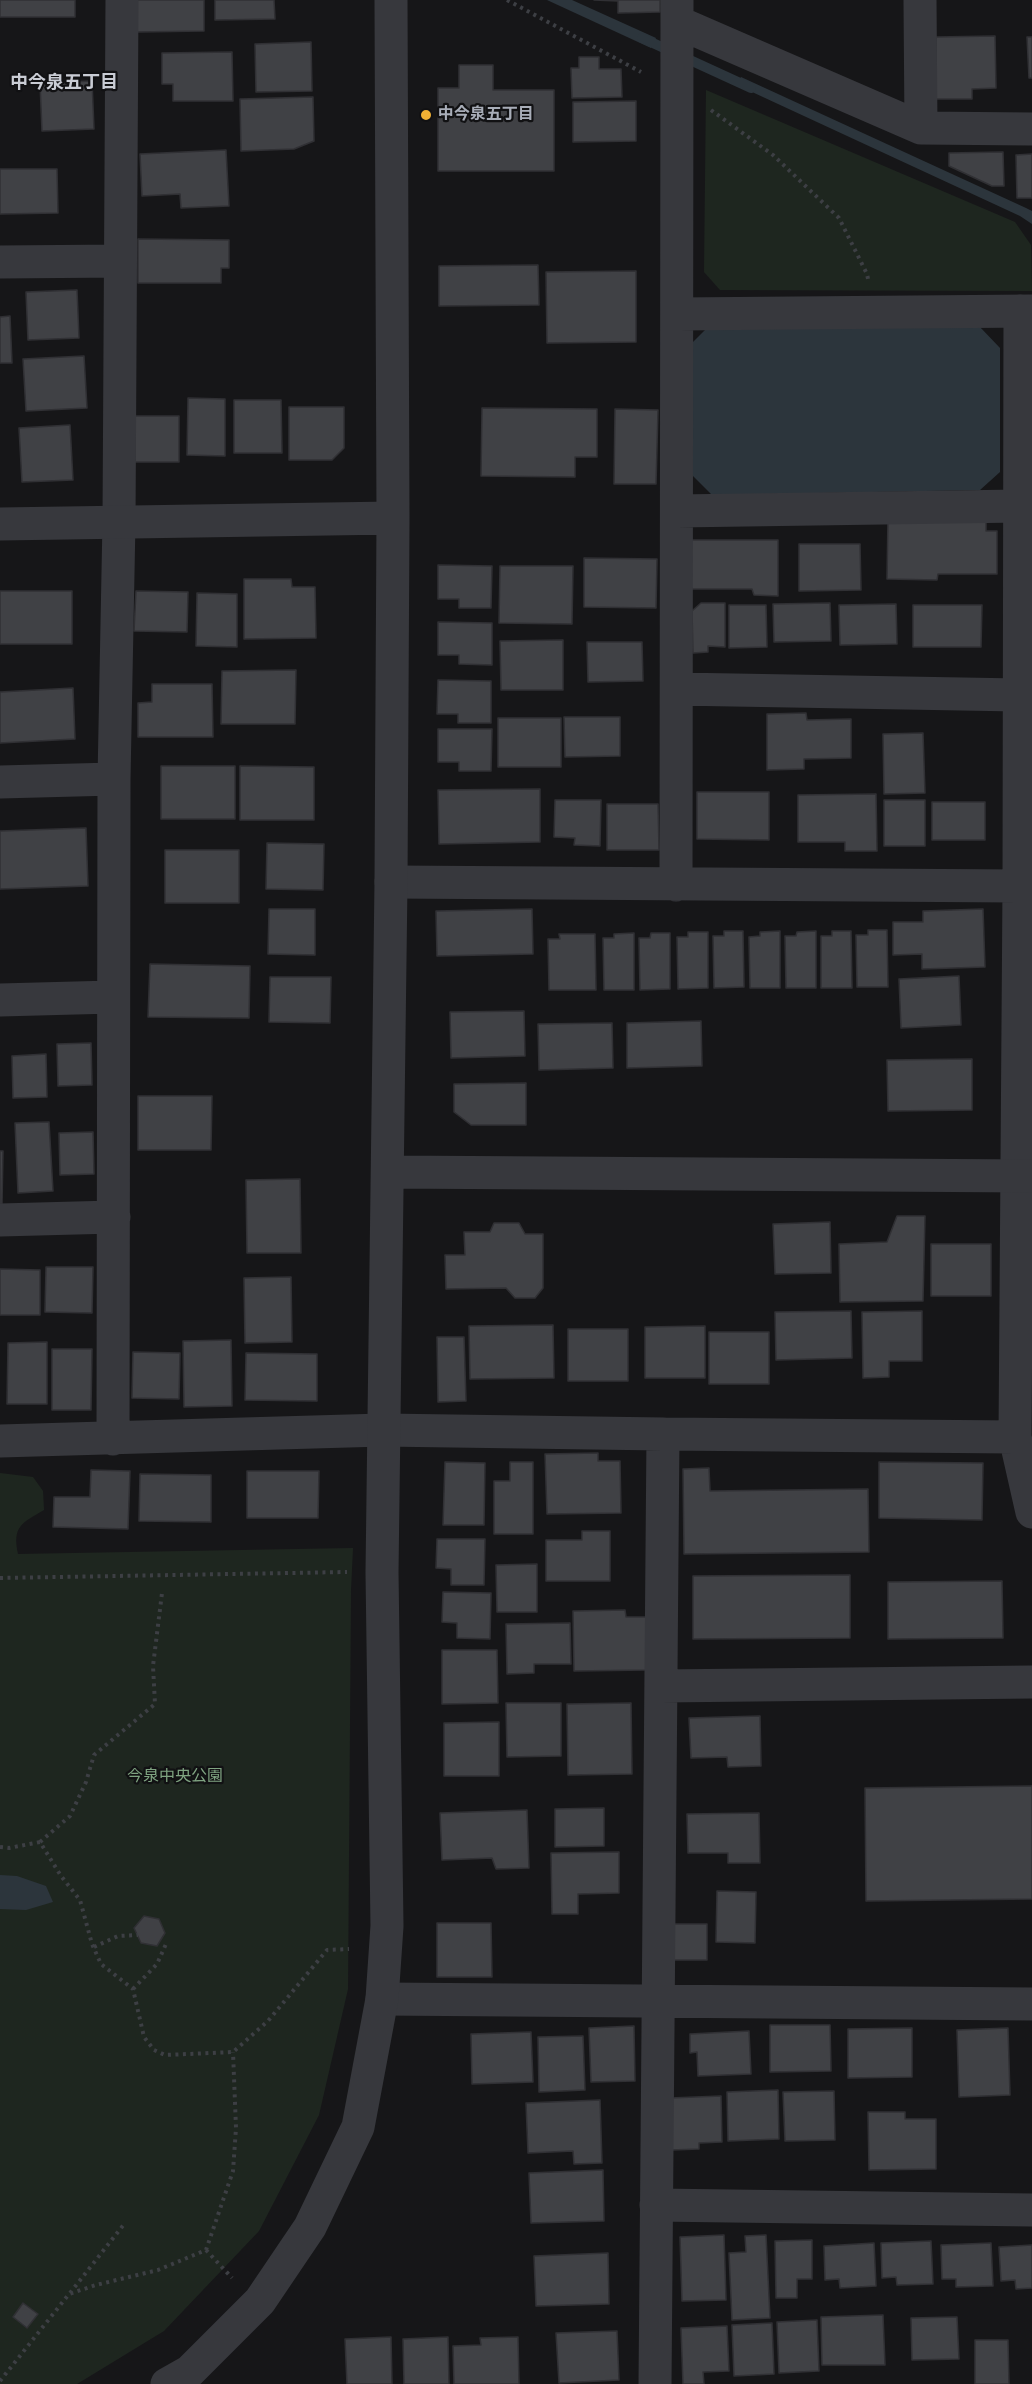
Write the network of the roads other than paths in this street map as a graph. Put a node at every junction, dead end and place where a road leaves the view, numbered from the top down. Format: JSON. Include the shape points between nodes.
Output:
{"nodes":[{"id":1,"x":122,"y":0,"type":"edge"},
{"id":2,"x":391,"y":0,"type":"edge"},
{"id":3,"x":920,"y":0,"type":"edge"},
{"id":4,"x":677,"y":17,"type":"edge"},
{"id":5,"x":921,"y":128,"type":"junction"},
{"id":6,"x":1032,"y":129,"type":"edge"},
{"id":7,"x":120,"y":261,"type":"junction"},
{"id":8,"x":0,"y":262,"type":"edge"},
{"id":9,"x":1026,"y":311,"type":"edge"},
{"id":10,"x":678,"y":314,"type":"junction"},
{"id":11,"x":1020,"y":506,"type":"junction"},
{"id":12,"x":677,"y":511,"type":"junction"},
{"id":13,"x":393,"y":518,"type":"junction"},
{"id":14,"x":119,"y":521,"type":"junction"},
{"id":15,"x":0,"y":524,"type":"edge"},
{"id":16,"x":677,"y":689,"type":"junction"},
{"id":17,"x":1019,"y":695,"type":"junction"},
{"id":18,"x":1026,"y":764,"type":"edge"},
{"id":19,"x":114,"y":779,"type":"junction"},
{"id":20,"x":0,"y":782,"type":"edge"},
{"id":21,"x":391,"y":882,"type":"junction"},
{"id":22,"x":676,"y":885,"type":"junction"},
{"id":23,"x":1019,"y":886,"type":"junction"},
{"id":24,"x":113,"y":997,"type":"junction"},
{"id":25,"x":0,"y":1000,"type":"edge"},
{"id":26,"x":388,"y":1172,"type":"junction"},
{"id":27,"x":1025,"y":1176,"type":"edge"},
{"id":28,"x":114,"y":1217,"type":"junction"},
{"id":29,"x":0,"y":1220,"type":"edge"},
{"id":30,"x":383,"y":1430,"type":"junction"},
{"id":31,"x":663,"y":1434,"type":"junction"},
{"id":32,"x":1015,"y":1437,"type":"junction"},
{"id":33,"x":112,"y":1439,"type":"junction"},
{"id":34,"x":0,"y":1441,"type":"edge"},
{"id":35,"x":1032,"y":1512,"type":"edge"},
{"id":36,"x":1032,"y":1682,"type":"edge"},
{"id":37,"x":661,"y":1686,"type":"junction"},
{"id":38,"x":382,"y":1999,"type":"junction"},
{"id":39,"x":658,"y":2001,"type":"junction"},
{"id":40,"x":1032,"y":2004,"type":"edge"},
{"id":41,"x":656,"y":2205,"type":"junction"},
{"id":42,"x":1032,"y":2210,"type":"edge"},
{"id":43,"x":167,"y":2384,"type":"edge"},
{"id":44,"x":655,"y":2384,"type":"edge"}],
"edges":[{"from":1,"to":7,"type":"street"},
{"from":2,"to":13,"type":"street"},
{"from":3,"to":5,"type":"street"},
{"from":4,"to":5,"type":"street"},
{"from":4,"to":10,"type":"street"},
{"from":5,"to":6,"type":"street"},
{"from":7,"to":8,"type":"street"},
{"from":7,"to":14,"type":"street"},
{"from":9,"to":10,"type":"street"},
{"from":9,"to":11,"type":"street"},
{"from":10,"to":12,"type":"street"},
{"from":11,"to":12,"type":"street"},
{"from":11,"to":17,"type":"street"},
{"from":12,"to":16,"type":"street"},
{"from":13,"to":14,"type":"street"},
{"from":13,"to":21,"type":"street"},
{"from":14,"to":15,"type":"street"},
{"from":14,"to":19,"type":"street"},
{"from":16,"to":17,"type":"street"},
{"from":16,"to":22,"type":"street"},
{"from":17,"to":18,"type":"street"},
{"from":18,"to":23,"type":"street"},
{"from":19,"to":20,"type":"street"},
{"from":19,"to":24,"type":"street"},
{"from":21,"to":22,"type":"street"},
{"from":21,"to":26,"type":"street"},
{"from":22,"to":23,"type":"street"},
{"from":23,"to":27,"type":"street"},
{"from":24,"to":25,"type":"street"},
{"from":24,"to":28,"type":"street"},
{"from":26,"to":27,"type":"street"},
{"from":26,"to":30,"type":"street"},
{"from":27,"to":32,"type":"street"},
{"from":28,"to":29,"type":"street"},
{"from":28,"to":33,"type":"street"},
{"from":30,"to":31,"type":"street"},
{"from":30,"to":33,"type":"street"},
{"from":30,"to":38,"type":"street","via":[[387,1926]]},
{"from":31,"to":32,"type":"street"},
{"from":31,"to":37,"type":"street"},
{"from":32,"to":35,"type":"street"},
{"from":33,"to":34,"type":"street"},
{"from":36,"to":37,"type":"street"},
{"from":37,"to":39,"type":"street"},
{"from":38,"to":39,"type":"street"},
{"from":38,"to":43,"type":"street","via":[[358,2127],[310,2227],[260,2301],[190,2371]]},
{"from":39,"to":40,"type":"street"},
{"from":39,"to":41,"type":"street"},
{"from":41,"to":42,"type":"street"},
{"from":41,"to":44,"type":"street"}]}
